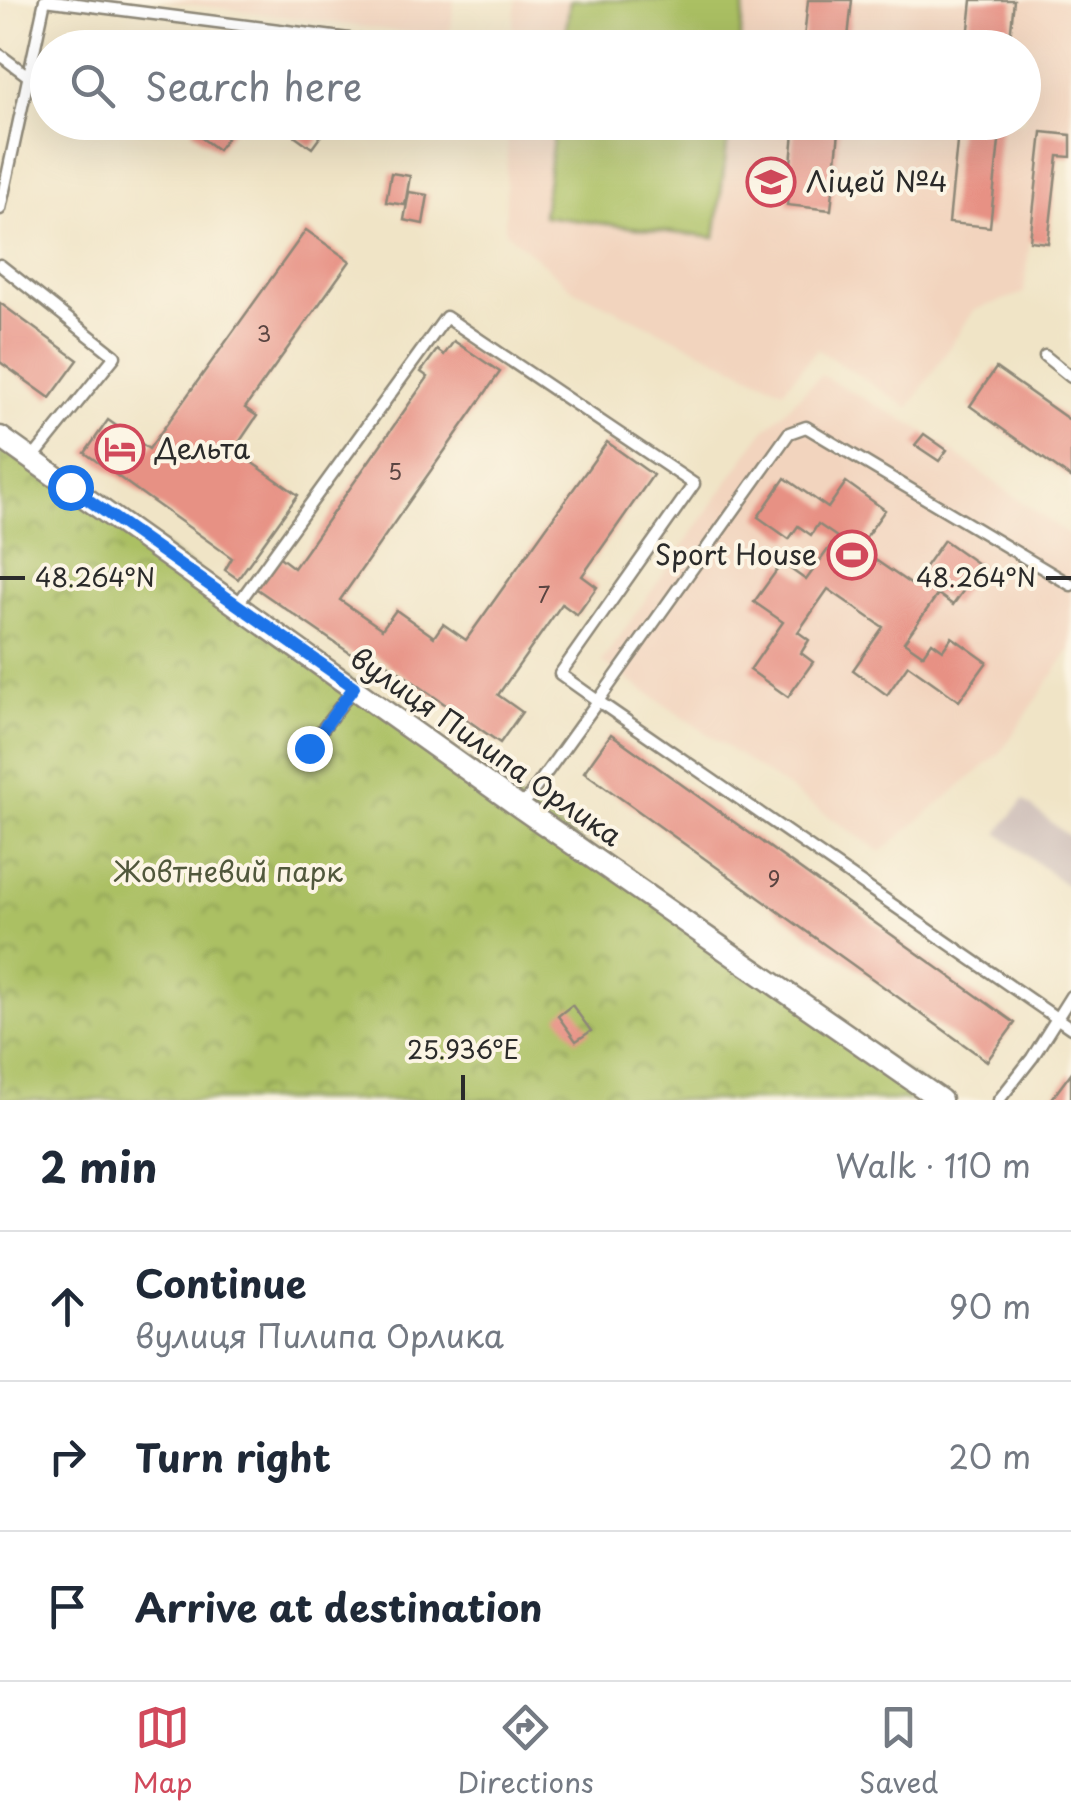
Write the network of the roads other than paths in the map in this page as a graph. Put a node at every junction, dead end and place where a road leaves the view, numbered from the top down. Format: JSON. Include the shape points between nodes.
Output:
{"nodes":[{"id":1,"x":45,"y":0,"type":"edge"},
{"id":2,"x":38,"y":30,"type":"edge"},
{"id":3,"x":279,"y":30,"type":"edge"},
{"id":4,"x":0,"y":55,"type":"edge"},
{"id":5,"x":30,"y":67,"type":"edge"},
{"id":6,"x":28,"y":76,"type":"junction"},
{"id":7,"x":0,"y":209,"type":"edge"},
{"id":8,"x":0,"y":265,"type":"edge"},
{"id":9,"x":1044,"y":356,"type":"dead end"},
{"id":10,"x":1071,"y":378,"type":"edge"},
{"id":11,"x":0,"y":438,"type":"edge"},
{"id":12,"x":32,"y":460,"type":"junction"},
{"id":13,"x":1071,"y":585,"type":"edge"},
{"id":14,"x":237,"y":604,"type":"junction"},
{"id":15,"x":354,"y":687,"type":"junction"},
{"id":16,"x":598,"y":701,"type":"junction"},
{"id":17,"x":309,"y":748,"type":"dead end"},
{"id":18,"x":521,"y":808,"type":"junction"},
{"id":19,"x":1071,"y":996,"type":"edge"},
{"id":20,"x":1055,"y":1017,"type":"junction"},
{"id":21,"x":1071,"y":1028,"type":"edge"},
{"id":22,"x":941,"y":1100,"type":"edge"},
{"id":23,"x":998,"y":1100,"type":"edge"}],
"edges":[{"from":1,"to":2,"type":"lane"},
{"from":1,"to":3,"type":"lane"},
{"from":4,"to":6,"type":"lane"},
{"from":5,"to":6,"type":"lane"},
{"from":6,"to":7,"type":"lane"},
{"from":8,"to":12,"type":"lane","via":[[115,356]]},
{"from":9,"to":10,"type":"lane"},
{"from":11,"to":12,"type":"street","name":"вулиця Пилипа Орлика"},
{"from":12,"to":14,"type":"street","name":"вулиця Пилипа Орлика"},
{"from":13,"to":16,"type":"lane","via":[[806,427],[789,433]]},
{"from":14,"to":15,"type":"street","name":"вулиця Пилипа Орлика"},
{"from":14,"to":16,"type":"lane","via":[[446,317],[694,484],[560,674]]},
{"from":15,"to":17,"type":"lane"},
{"from":15,"to":18,"type":"street","name":"вулиця Пилипа Орлика"},
{"from":16,"to":18,"type":"lane"},
{"from":16,"to":20,"type":"lane"},
{"from":18,"to":22,"type":"street","name":"вулиця Пилипа Орлика"},
{"from":19,"to":20,"type":"lane"},
{"from":20,"to":21,"type":"lane"},
{"from":20,"to":23,"type":"lane"}]}
